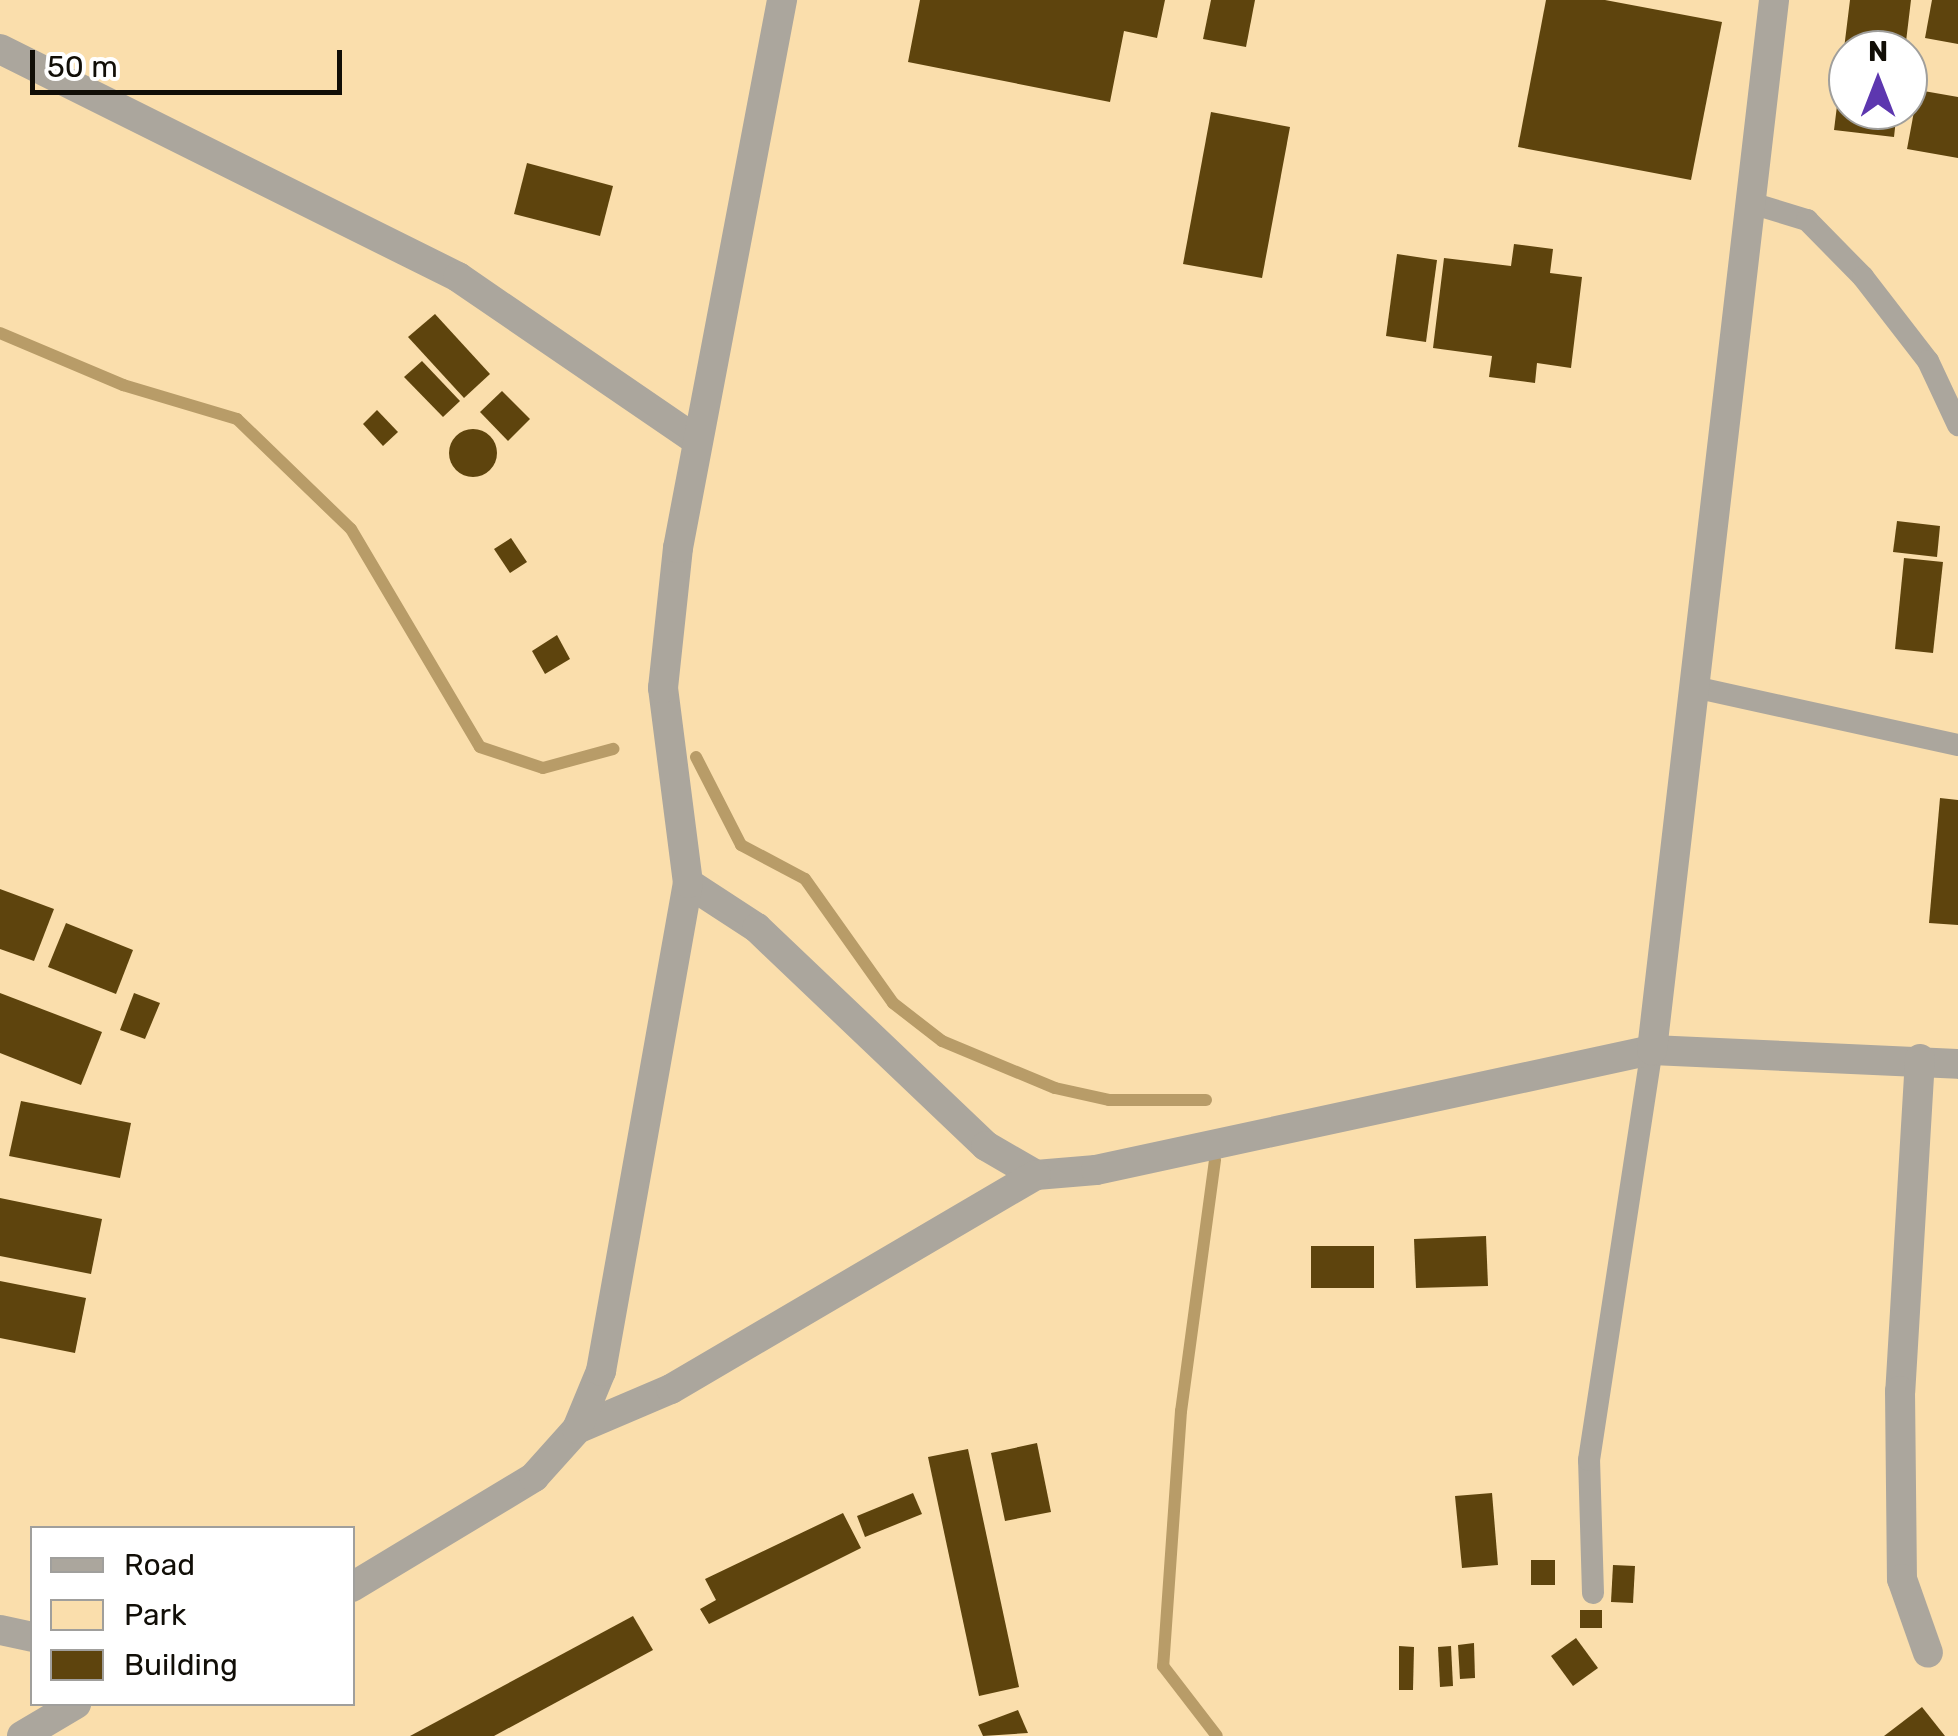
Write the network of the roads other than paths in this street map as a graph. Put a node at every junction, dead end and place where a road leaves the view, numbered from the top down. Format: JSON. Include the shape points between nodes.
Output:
{"nodes":[{"id":1,"x":782,"y":0,"type":"edge"},
{"id":2,"x":1774,"y":0,"type":"edge"},
{"id":3,"x":0,"y":50,"type":"edge"},
{"id":4,"x":1750,"y":203,"type":"junction"},
{"id":5,"x":1958,"y":426,"type":"edge"},
{"id":6,"x":696,"y":440,"type":"junction"},
{"id":7,"x":1694,"y":686,"type":"junction"},
{"id":8,"x":1958,"y":744,"type":"edge"},
{"id":9,"x":688,"y":882,"type":"junction"},
{"id":10,"x":1652,"y":1050,"type":"junction"},
{"id":11,"x":1920,"y":1059,"type":"junction"},
{"id":12,"x":1958,"y":1064,"type":"edge"},
{"id":13,"x":1036,"y":1175,"type":"junction"},
{"id":14,"x":577,"y":1430,"type":"junction"},
{"id":15,"x":355,"y":1586,"type":"edge"},
{"id":16,"x":1593,"y":1593,"type":"dead end"},
{"id":17,"x":0,"y":1630,"type":"edge"},
{"id":18,"x":30,"y":1637,"type":"edge"},
{"id":19,"x":1928,"y":1653,"type":"dead end"},
{"id":20,"x":73,"y":1706,"type":"edge"},
{"id":21,"x":22,"y":1736,"type":"edge"}],
"edges":[{"from":1,"to":6,"type":"street"},
{"from":2,"to":4,"type":"street"},
{"from":3,"to":6,"type":"street","via":[[458,277]]},
{"from":4,"to":5,"type":"lane","via":[[1808,220],[1863,277],[1928,361]]},
{"from":4,"to":7,"type":"street"},
{"from":6,"to":9,"type":"street","via":[[662,688]]},
{"from":7,"to":8,"type":"lane"},
{"from":7,"to":10,"type":"street"},
{"from":9,"to":13,"type":"street","via":[[758,928],[986,1146]]},
{"from":9,"to":14,"type":"street","via":[[601,1371]]},
{"from":10,"to":11,"type":"street"},
{"from":10,"to":13,"type":"street","via":[[1096,1170]]},
{"from":10,"to":16,"type":"lane","via":[[1589,1460]]},
{"from":11,"to":12,"type":"street"},
{"from":11,"to":19,"type":"street","via":[[1900,1391],[1902,1579]]},
{"from":13,"to":14,"type":"street","via":[[671,1389]]},
{"from":14,"to":15,"type":"street","via":[[534,1477]]},
{"from":17,"to":18,"type":"street"},
{"from":20,"to":21,"type":"street"}]}
